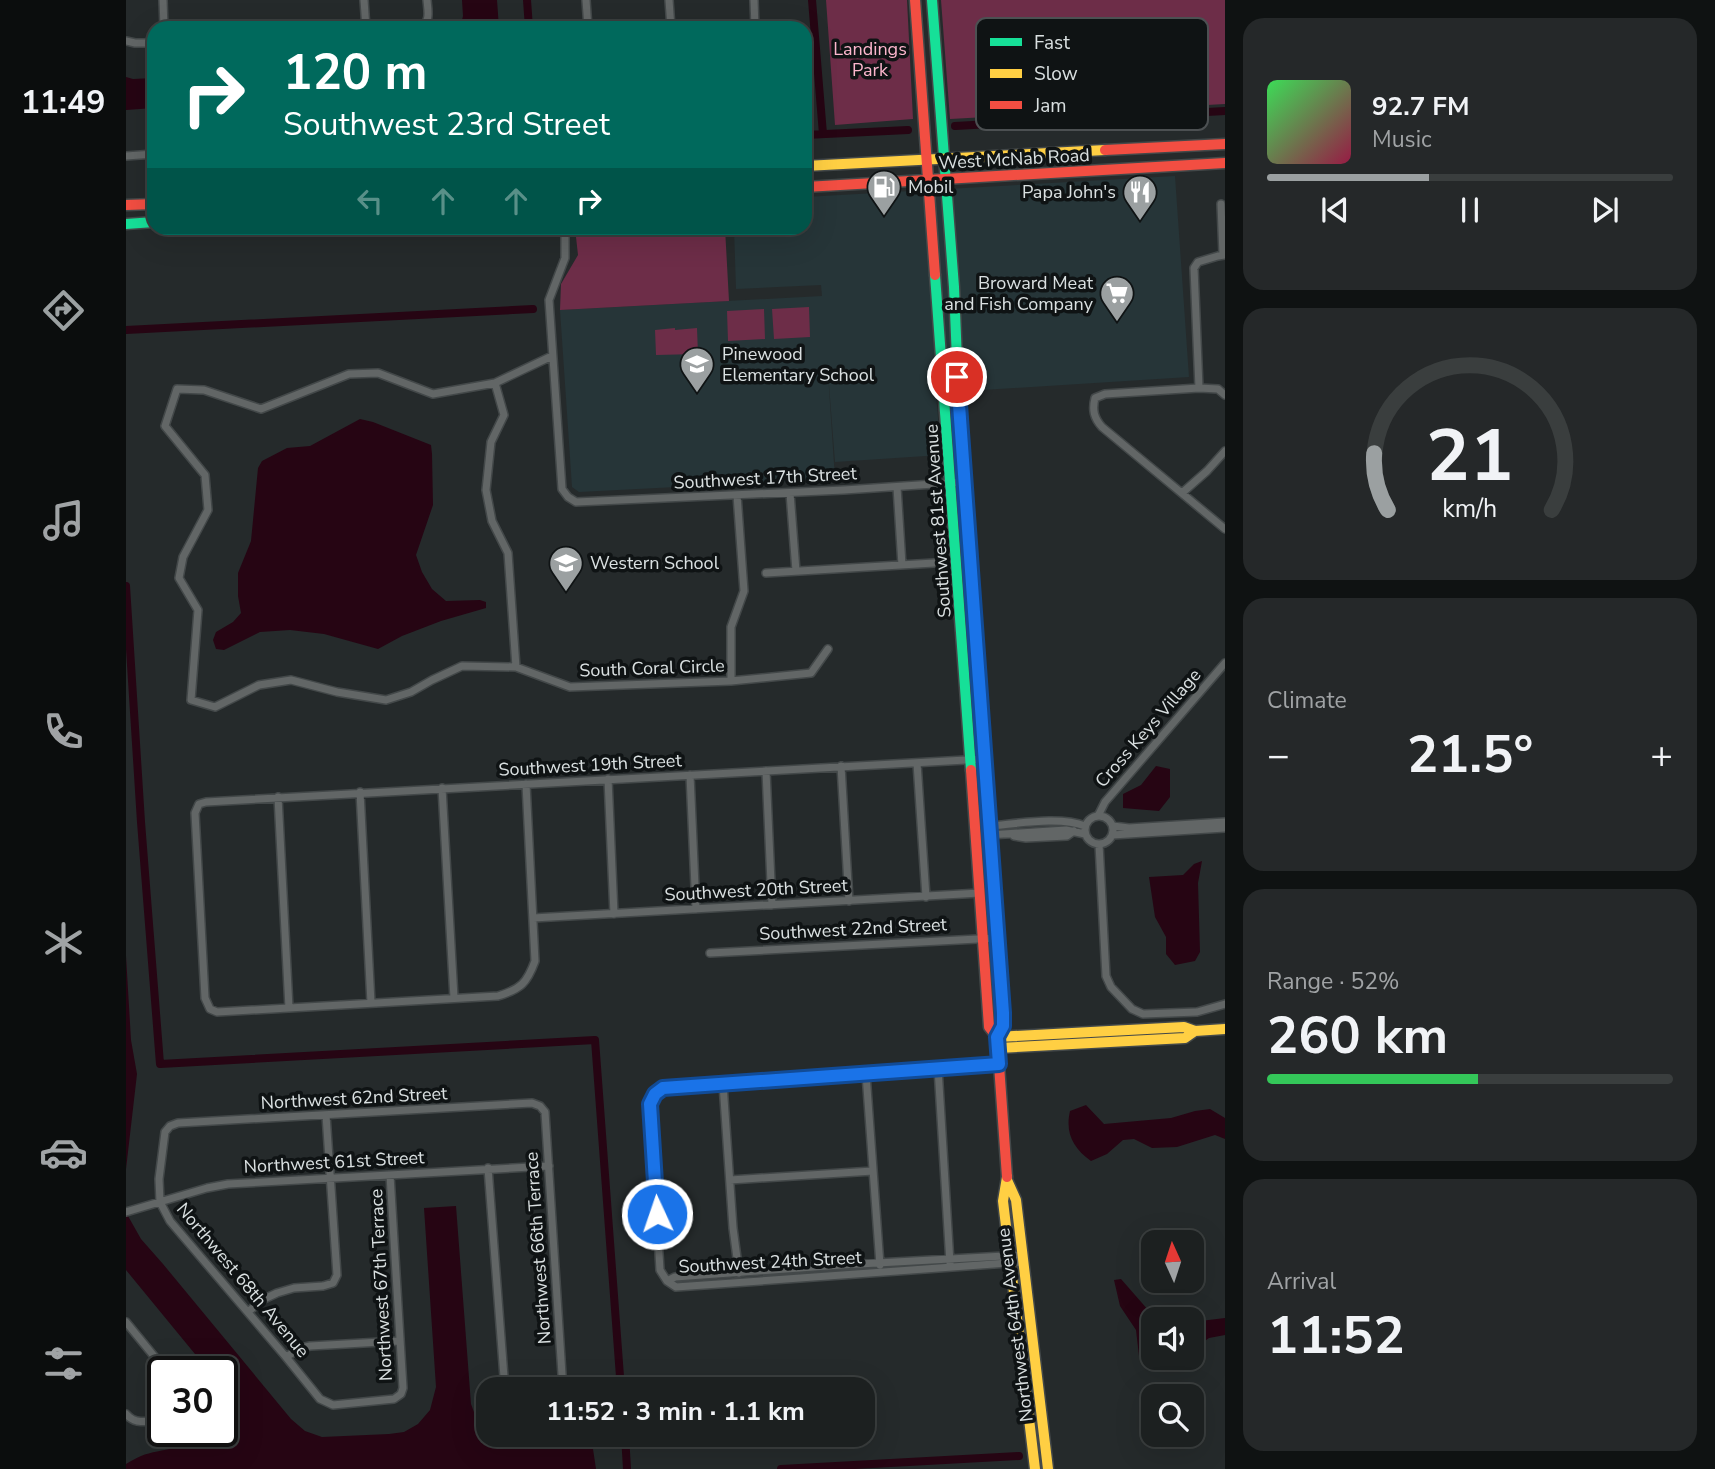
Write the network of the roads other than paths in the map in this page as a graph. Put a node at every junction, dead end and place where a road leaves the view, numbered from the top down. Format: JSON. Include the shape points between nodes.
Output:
{"nodes":[{"id":1,"x":163,"y":0,"type":"edge"},
{"id":2,"x":364,"y":0,"type":"edge"},
{"id":3,"x":427,"y":0,"type":"edge"},
{"id":4,"x":586,"y":0,"type":"edge"},
{"id":5,"x":669,"y":0,"type":"edge"},
{"id":6,"x":754,"y":0,"type":"edge"},
{"id":7,"x":915,"y":0,"type":"edge"},
{"id":8,"x":932,"y":0,"type":"edge"},
{"id":9,"x":164,"y":21,"type":"edge"},
{"id":10,"x":366,"y":21,"type":"edge"},
{"id":11,"x":427,"y":21,"type":"edge"},
{"id":12,"x":588,"y":21,"type":"edge"},
{"id":13,"x":670,"y":21,"type":"edge"},
{"id":14,"x":755,"y":21,"type":"edge"},
{"id":15,"x":126,"y":41,"type":"edge"},
{"id":16,"x":147,"y":43,"type":"edge"},
{"id":17,"x":1225,"y":144,"type":"edge"},
{"id":18,"x":1151,"y":148,"type":"junction"},
{"id":19,"x":147,"y":154,"type":"edge"},
{"id":20,"x":126,"y":156,"type":"edge"},
{"id":21,"x":945,"y":159,"type":"junction"},
{"id":22,"x":927,"y":160,"type":"junction"},
{"id":23,"x":1225,"y":163,"type":"edge"},
{"id":24,"x":812,"y":166,"type":"edge"},
{"id":25,"x":1152,"y":167,"type":"junction"},
{"id":26,"x":947,"y":178,"type":"junction"},
{"id":27,"x":929,"y":179,"type":"junction"},
{"id":28,"x":812,"y":187,"type":"edge"},
{"id":29,"x":147,"y":204,"type":"edge"},
{"id":30,"x":1221,"y":204,"type":"dead end"},
{"id":31,"x":126,"y":205,"type":"edge"},
{"id":32,"x":147,"y":222,"type":"edge"},
{"id":33,"x":126,"y":224,"type":"edge"},
{"id":34,"x":565,"y":235,"type":"edge"},
{"id":35,"x":1224,"y":255,"type":"edge"},
{"id":36,"x":552,"y":356,"type":"junction"},
{"id":37,"x":495,"y":383,"type":"junction"},
{"id":38,"x":1199,"y":388,"type":"junction"},
{"id":39,"x":1225,"y":395,"type":"edge"},
{"id":40,"x":1225,"y":451,"type":"edge"},
{"id":41,"x":964,"y":482,"type":"junction"},
{"id":42,"x":951,"y":483,"type":"junction"},
{"id":43,"x":897,"y":487,"type":"junction"},
{"id":44,"x":790,"y":493,"type":"junction"},
{"id":45,"x":1182,"y":494,"type":"junction"},
{"id":46,"x":737,"y":495,"type":"junction"},
{"id":47,"x":1225,"y":529,"type":"edge"},
{"id":48,"x":934,"y":563,"type":"dead end"},
{"id":49,"x":902,"y":565,"type":"junction"},
{"id":50,"x":796,"y":571,"type":"junction"},
{"id":51,"x":766,"y":573,"type":"dead end"},
{"id":52,"x":828,"y":649,"type":"dead end"},
{"id":53,"x":1225,"y":663,"type":"edge"},
{"id":54,"x":516,"y":667,"type":"junction"},
{"id":55,"x":731,"y":681,"type":"junction"},
{"id":56,"x":984,"y":759,"type":"junction"},
{"id":57,"x":971,"y":760,"type":"junction"},
{"id":58,"x":917,"y":763,"type":"junction"},
{"id":59,"x":841,"y":766,"type":"junction"},
{"id":60,"x":766,"y":771,"type":"junction"},
{"id":61,"x":690,"y":775,"type":"junction"},
{"id":62,"x":608,"y":779,"type":"junction"},
{"id":63,"x":526,"y":784,"type":"junction"},
{"id":64,"x":442,"y":788,"type":"junction"},
{"id":65,"x":360,"y":792,"type":"junction"},
{"id":66,"x":278,"y":797,"type":"junction"},
{"id":67,"x":1097,"y":816,"type":"junction"},
{"id":68,"x":1046,"y":822,"type":"junction"},
{"id":69,"x":1225,"y":822,"type":"edge"},
{"id":70,"x":1113,"y":826,"type":"junction"},
{"id":71,"x":1225,"y":828,"type":"edge"},
{"id":72,"x":1085,"y":830,"type":"junction"},
{"id":73,"x":989,"y":831,"type":"junction"},
{"id":74,"x":1047,"y":831,"type":"junction"},
{"id":75,"x":1074,"y":831,"type":"junction"},
{"id":76,"x":1010,"y":834,"type":"junction"},
{"id":77,"x":1112,"y":835,"type":"junction"},
{"id":78,"x":1099,"y":844,"type":"junction"},
{"id":79,"x":980,"y":894,"type":"junction"},
{"id":80,"x":926,"y":897,"type":"junction"},
{"id":81,"x":849,"y":901,"type":"junction"},
{"id":82,"x":772,"y":905,"type":"junction"},
{"id":83,"x":696,"y":909,"type":"junction"},
{"id":84,"x":614,"y":914,"type":"junction"},
{"id":85,"x":533,"y":918,"type":"junction"},
{"id":86,"x":997,"y":938,"type":"junction"},
{"id":87,"x":984,"y":939,"type":"junction"},
{"id":88,"x":710,"y":953,"type":"dead end"},
{"id":89,"x":454,"y":998,"type":"junction"},
{"id":90,"x":371,"y":1003,"type":"junction"},
{"id":91,"x":1225,"y":1004,"type":"edge"},
{"id":92,"x":289,"y":1008,"type":"junction"},
{"id":93,"x":1225,"y":1029,"type":"edge"},
{"id":94,"x":1195,"y":1031,"type":"junction"},
{"id":95,"x":1093,"y":1032,"type":"junction"},
{"id":96,"x":997,"y":1043,"type":"junction"},
{"id":97,"x":1084,"y":1044,"type":"junction"},
{"id":98,"x":999,"y":1064,"type":"junction"},
{"id":99,"x":939,"y":1068,"type":"junction"},
{"id":100,"x":866,"y":1074,"type":"junction"},
{"id":101,"x":723,"y":1084,"type":"junction"},
{"id":102,"x":540,"y":1106,"type":"joint"},
{"id":103,"x":326,"y":1115,"type":"junction"},
{"id":104,"x":170,"y":1126,"type":"joint"},
{"id":105,"x":549,"y":1166,"type":"junction"},
{"id":106,"x":488,"y":1168,"type":"junction"},
{"id":107,"x":873,"y":1171,"type":"junction"},
{"id":108,"x":390,"y":1175,"type":"junction"},
{"id":109,"x":329,"y":1178,"type":"junction"},
{"id":110,"x":730,"y":1180,"type":"junction"},
{"id":111,"x":1007,"y":1180,"type":"junction"},
{"id":112,"x":160,"y":1202,"type":"junction"},
{"id":113,"x":126,"y":1212,"type":"edge"},
{"id":114,"x":1009,"y":1259,"type":"junction"},
{"id":115,"x":1022,"y":1259,"type":"junction"},
{"id":116,"x":950,"y":1263,"type":"junction"},
{"id":117,"x":880,"y":1267,"type":"junction"},
{"id":118,"x":739,"y":1272,"type":"junction"},
{"id":119,"x":667,"y":1281,"type":"junction"},
{"id":120,"x":248,"y":1312,"type":"junction"},
{"id":121,"x":126,"y":1322,"type":"edge"},
{"id":122,"x":399,"y":1340,"type":"junction"},
{"id":123,"x":154,"y":1356,"type":"edge"},
{"id":124,"x":286,"y":1357,"type":"junction"},
{"id":125,"x":1022,"y":1363,"type":"junction"},
{"id":126,"x":1036,"y":1369,"type":"junction"},
{"id":127,"x":504,"y":1377,"type":"edge"},
{"id":128,"x":562,"y":1377,"type":"edge"},
{"id":129,"x":327,"y":1404,"type":"joint"},
{"id":130,"x":126,"y":1414,"type":"edge"},
{"id":131,"x":147,"y":1421,"type":"edge"},
{"id":132,"x":1046,"y":1457,"type":"junction"},
{"id":133,"x":1034,"y":1463,"type":"edge"},
{"id":134,"x":1048,"y":1469,"type":"edge"}],
"edges":[{"from":1,"to":9,"type":"street"},
{"from":2,"to":10,"type":"street"},
{"from":3,"to":11,"type":"street"},
{"from":4,"to":12,"type":"street"},
{"from":5,"to":13,"type":"street"},
{"from":6,"to":14,"type":"street"},
{"from":7,"to":22,"type":"street","name":"Southwest 81st Avenue"},
{"from":8,"to":21,"type":"street","name":"Southwest 81st Avenue"},
{"from":15,"to":16,"type":"street"},
{"from":17,"to":18,"type":"street","name":"West McNab Road"},
{"from":18,"to":21,"type":"street","name":"West McNab Road"},
{"from":18,"to":25,"type":"street"},
{"from":19,"to":20,"type":"street"},
{"from":21,"to":22,"type":"street","name":"West McNab Road"},
{"from":21,"to":26,"type":"street","name":"Southwest 81st Avenue"},
{"from":22,"to":24,"type":"street","name":"West McNab Road"},
{"from":22,"to":27,"type":"street","name":"Southwest 81st Avenue"},
{"from":23,"to":25,"type":"street","name":"West McNab Road"},
{"from":25,"to":26,"type":"street","name":"West McNab Road"},
{"from":26,"to":27,"type":"street","name":"West McNab Road"},
{"from":26,"to":41,"type":"street","name":"Southwest 81st Avenue"},
{"from":27,"to":28,"type":"street","name":"West McNab Road"},
{"from":27,"to":42,"type":"street","name":"Southwest 81st Avenue"},
{"from":29,"to":31,"type":"street"},
{"from":30,"to":35,"type":"street"},
{"from":32,"to":33,"type":"street"},
{"from":34,"to":36,"type":"street","via":[[565,258],[549,300]]},
{"from":35,"to":38,"type":"street","via":[[1198,262],[1194,268]]},
{"from":36,"to":37,"type":"street"},
{"from":36,"to":46,"type":"street","name":"Southwest 17th Street","via":[[562,489],[568,498],[576,502]]},
{"from":37,"to":54,"type":"street","via":[[504,415],[491,442],[486,490],[492,521],[508,554]]},
{"from":37,"to":54,"type":"street","name":"South Coral Circle","via":[[433,394],[378,373],[349,374],[261,409],[204,390],[177,389],[165,426],[205,475],[208,510],[183,556],[179,578],[198,610],[191,700],[215,707],[259,685],[291,680],[386,700],[462,666]]},
{"from":38,"to":39,"type":"street","via":[[1218,389]]},
{"from":38,"to":45,"type":"street","via":[[1105,394],[1096,398],[1093,406],[1102,427]]},
{"from":40,"to":45,"type":"street"},
{"from":41,"to":42,"type":"street","name":"Southwest 17th Street"},
{"from":41,"to":56,"type":"street","name":"Southwest 81st Avenue"},
{"from":42,"to":43,"type":"street","name":"Southwest 17th Street"},
{"from":42,"to":57,"type":"street","name":"Southwest 81st Avenue"},
{"from":43,"to":44,"type":"street","name":"Southwest 17th Street"},
{"from":43,"to":49,"type":"street"},
{"from":44,"to":46,"type":"street","name":"Southwest 17th Street"},
{"from":44,"to":50,"type":"street"},
{"from":45,"to":47,"type":"street"},
{"from":46,"to":55,"type":"street","via":[[744,591],[731,627]]},
{"from":48,"to":49,"type":"street"},
{"from":49,"to":50,"type":"street"},
{"from":50,"to":51,"type":"street"},
{"from":52,"to":55,"type":"street","name":"South Coral Circle","via":[[811,673]]},
{"from":53,"to":67,"type":"street","name":"Cross Keys Village"},
{"from":54,"to":55,"type":"street","name":"South Coral Circle","via":[[570,687]]},
{"from":56,"to":57,"type":"street","name":"Southwest 19th Street"},
{"from":56,"to":73,"type":"street","name":"Southwest 81st Avenue"},
{"from":57,"to":58,"type":"street","name":"Southwest 19th Street"},
{"from":57,"to":79,"type":"street","name":"Southwest 81st Avenue"},
{"from":58,"to":59,"type":"street","name":"Southwest 19th Street"},
{"from":58,"to":80,"type":"street"},
{"from":59,"to":60,"type":"street","name":"Southwest 19th Street"},
{"from":59,"to":81,"type":"street"},
{"from":60,"to":61,"type":"street","name":"Southwest 19th Street"},
{"from":60,"to":82,"type":"street"},
{"from":61,"to":62,"type":"street","name":"Southwest 19th Street"},
{"from":61,"to":83,"type":"street"},
{"from":62,"to":63,"type":"street","name":"Southwest 19th Street"},
{"from":62,"to":84,"type":"street"},
{"from":63,"to":64,"type":"street","name":"Southwest 19th Street"},
{"from":63,"to":85,"type":"street"},
{"from":64,"to":65,"type":"street","name":"Southwest 19th Street"},
{"from":64,"to":89,"type":"street"},
{"from":65,"to":66,"type":"street","name":"Southwest 19th Street"},
{"from":65,"to":90,"type":"street"},
{"from":66,"to":92,"type":"street"},
{"from":66,"to":92,"type":"street","name":"Southwest 19th Street","via":[[206,802],[198,804],[195,813],[205,998],[210,1009]]},
{"from":67,"to":70,"type":"street"},
{"from":67,"to":72,"type":"street","via":[[1090,818]]},
{"from":68,"to":72,"type":"street","via":[[1068,821]]},
{"from":68,"to":73,"type":"street"},
{"from":68,"to":74,"type":"street"},
{"from":69,"to":70,"type":"street"},
{"from":70,"to":77,"type":"street"},
{"from":71,"to":77,"type":"street"},
{"from":72,"to":75,"type":"street"},
{"from":72,"to":78,"type":"street","via":[[1091,842]]},
{"from":73,"to":76,"type":"street"},
{"from":73,"to":86,"type":"street","name":"Southwest 81st Avenue"},
{"from":74,"to":75,"type":"street"},
{"from":74,"to":76,"type":"street"},
{"from":75,"to":76,"type":"street","via":[[1068,836],[1026,838]]},
{"from":77,"to":78,"type":"street"},
{"from":78,"to":91,"type":"street","via":[[1106,976],[1111,987],[1143,1014],[1196,1012]]},
{"from":79,"to":80,"type":"street","name":"Southwest 20th Street"},
{"from":79,"to":87,"type":"street","name":"Southwest 81st Avenue"},
{"from":80,"to":81,"type":"street","name":"Southwest 20th Street"},
{"from":81,"to":82,"type":"street","name":"Southwest 20th Street"},
{"from":82,"to":83,"type":"street","name":"Southwest 20th Street"},
{"from":83,"to":84,"type":"street","name":"Southwest 20th Street"},
{"from":84,"to":85,"type":"street","name":"Southwest 20th Street"},
{"from":85,"to":89,"type":"street","via":[[535,961],[523,984],[498,996]]},
{"from":86,"to":87,"type":"street","name":"Southwest 22nd Street"},
{"from":86,"to":96,"type":"street","name":"Southwest 81st Avenue","via":[[1003,1026]]},
{"from":87,"to":88,"type":"street","name":"Southwest 22nd Street"},
{"from":87,"to":96,"type":"street","name":"Southwest 81st Avenue","via":[[989,1027]]},
{"from":89,"to":90,"type":"street"},
{"from":90,"to":92,"type":"street"},
{"from":93,"to":94,"type":"street"},
{"from":94,"to":95,"type":"street","via":[[1184,1027]]},
{"from":94,"to":97,"type":"street","via":[[1185,1038]]},
{"from":95,"to":96,"type":"street"},
{"from":95,"to":97,"type":"street"},
{"from":96,"to":97,"type":"street"},
{"from":96,"to":98,"type":"street","name":"Southwest 81st Avenue"},
{"from":98,"to":99,"type":"street"},
{"from":98,"to":111,"type":"street","name":"Northwest 64th Avenue"},
{"from":99,"to":100,"type":"street"},
{"from":99,"to":116,"type":"street"},
{"from":100,"to":101,"type":"street"},
{"from":100,"to":107,"type":"street"},
{"from":101,"to":110,"type":"street"},
{"from":101,"to":119,"type":"street","via":[[663,1088],[650,1104],[660,1270]]},
{"from":102,"to":103,"type":"street","name":"Northwest 62nd Street"},
{"from":102,"to":105,"type":"street","name":"Northwest 66th Terrace","via":[[545,1112]]},
{"from":103,"to":104,"type":"street","name":"Northwest 62nd Street"},
{"from":103,"to":109,"type":"street"},
{"from":104,"to":112,"type":"street","name":"Northwest 68th Avenue","via":[[163,1144]]},
{"from":105,"to":106,"type":"street","name":"Northwest 61st Street"},
{"from":105,"to":128,"type":"street","name":"Northwest 66th Terrace"},
{"from":106,"to":108,"type":"street","name":"Northwest 61st Street"},
{"from":106,"to":127,"type":"street"},
{"from":107,"to":110,"type":"street"},
{"from":107,"to":117,"type":"street"},
{"from":108,"to":109,"type":"street","name":"Northwest 61st Street"},
{"from":108,"to":122,"type":"street","name":"Northwest 67th Terrace"},
{"from":109,"to":112,"type":"street","name":"Northwest 61st Street","via":[[228,1184]]},
{"from":109,"to":120,"type":"street","via":[[337,1275],[333,1283],[276,1293]]},
{"from":110,"to":118,"type":"street"},
{"from":111,"to":114,"type":"street","name":"Northwest 64th Avenue","via":[[1003,1202]]},
{"from":111,"to":115,"type":"street","name":"Northwest 64th Avenue","via":[[1016,1200]]},
{"from":112,"to":113,"type":"street","name":"Northwest 61st Street"},
{"from":112,"to":120,"type":"street","name":"Northwest 68th Avenue","via":[[170,1221]]},
{"from":114,"to":115,"type":"street","name":"Southwest 24th Street"},
{"from":114,"to":116,"type":"street","name":"Southwest 24th Street"},
{"from":114,"to":125,"type":"street","name":"Northwest 64th Avenue"},
{"from":115,"to":126,"type":"street","name":"Northwest 64th Avenue"},
{"from":116,"to":117,"type":"street","name":"Southwest 24th Street"},
{"from":117,"to":118,"type":"street","name":"Southwest 24th Street"},
{"from":117,"to":119,"type":"street","name":"Southwest 24th Street","via":[[676,1287]]},
{"from":118,"to":119,"type":"street","name":"Southwest 24th Street"},
{"from":120,"to":124,"type":"street","name":"Northwest 68th Avenue"},
{"from":121,"to":123,"type":"street"},
{"from":122,"to":124,"type":"street","via":[[310,1346]]},
{"from":122,"to":129,"type":"street","name":"Northwest 67th Terrace","via":[[401,1394],[394,1399]]},
{"from":124,"to":129,"type":"street","name":"Northwest 68th Avenue"},
{"from":125,"to":126,"type":"street"},
{"from":125,"to":133,"type":"street","name":"Northwest 64th Avenue"},
{"from":126,"to":132,"type":"street","name":"Northwest 64th Avenue"},
{"from":130,"to":131,"type":"street","via":[[137,1422]]},
{"from":132,"to":133,"type":"street"},
{"from":132,"to":134,"type":"street","name":"Northwest 64th Avenue"}]}
